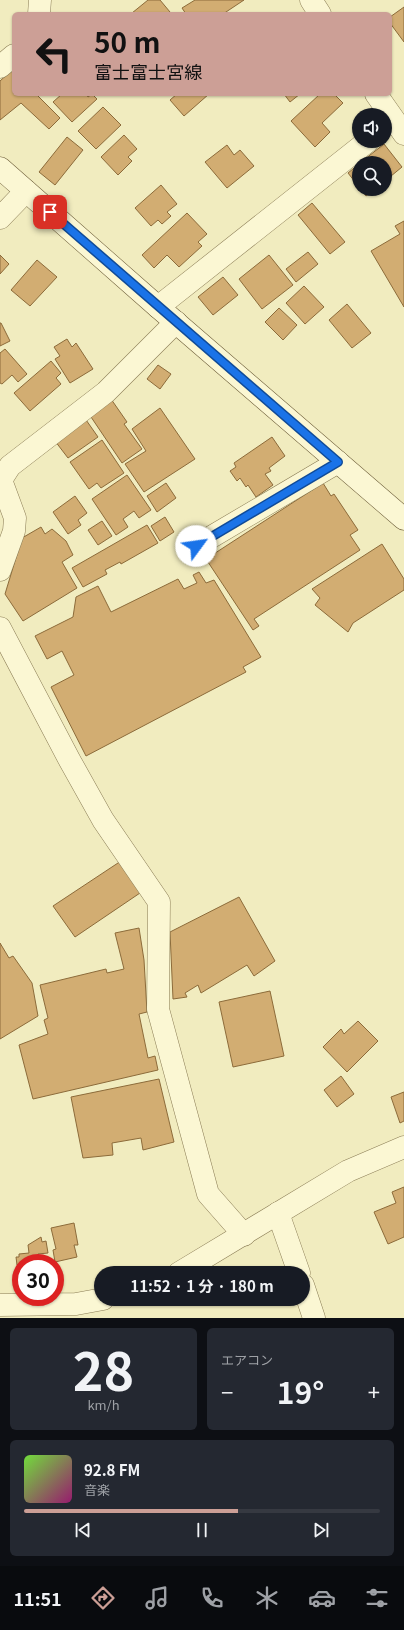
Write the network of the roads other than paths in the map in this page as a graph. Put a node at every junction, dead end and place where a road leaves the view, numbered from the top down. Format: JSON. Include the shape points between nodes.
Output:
{"nodes":[{"id":1,"x":40,"y":0,"type":"edge"},
{"id":2,"x":311,"y":0,"type":"edge"},
{"id":3,"x":38,"y":12,"type":"edge"},
{"id":4,"x":319,"y":12,"type":"edge"},
{"id":5,"x":12,"y":57,"type":"edge"},
{"id":6,"x":0,"y":67,"type":"edge"},
{"id":7,"x":377,"y":96,"type":"edge"},
{"id":8,"x":397,"y":123,"type":"edge"},
{"id":9,"x":359,"y":148,"type":"edge"},
{"id":10,"x":0,"y":168,"type":"edge"},
{"id":11,"x":26,"y":191,"type":"junction"},
{"id":12,"x":0,"y":218,"type":"edge"},
{"id":13,"x":158,"y":307,"type":"junction"},
{"id":14,"x":176,"y":322,"type":"junction"},
{"id":15,"x":338,"y":462,"type":"junction"},
{"id":16,"x":404,"y":519,"type":"edge"},
{"id":17,"x":196,"y":546,"type":"dead end"},
{"id":18,"x":0,"y":570,"type":"edge"},
{"id":19,"x":0,"y":628,"type":"edge"},
{"id":20,"x":404,"y":1147,"type":"edge"},
{"id":21,"x":278,"y":1213,"type":"junction"},
{"id":22,"x":244,"y":1235,"type":"junction"},
{"id":23,"x":191,"y":1266,"type":"edge"},
{"id":24,"x":297,"y":1266,"type":"edge"},
{"id":25,"x":94,"y":1301,"type":"edge"},
{"id":26,"x":0,"y":1306,"type":"edge"},
{"id":27,"x":310,"y":1306,"type":"edge"},
{"id":28,"x":26,"y":1311,"type":"edge"},
{"id":29,"x":314,"y":1318,"type":"edge"}],
"edges":[{"from":1,"to":3,"type":"street"},
{"from":2,"to":4,"type":"street"},
{"from":5,"to":6,"type":"street"},
{"from":7,"to":8,"type":"street"},
{"from":9,"to":13,"type":"street"},
{"from":10,"to":11,"type":"street"},
{"from":11,"to":12,"type":"street"},
{"from":11,"to":13,"type":"street"},
{"from":13,"to":14,"type":"street"},
{"from":14,"to":15,"type":"street"},
{"from":14,"to":18,"type":"street","via":[[106,392],[10,466],[1,480],[15,518],[14,531]]},
{"from":15,"to":16,"type":"street"},
{"from":15,"to":17,"type":"street"},
{"from":19,"to":22,"type":"street","via":[[103,820],[159,902],[158,1009],[208,1194]]},
{"from":20,"to":21,"type":"street","via":[[348,1171]]},
{"from":21,"to":22,"type":"street"},
{"from":21,"to":24,"type":"street"},
{"from":22,"to":23,"type":"street"},
{"from":25,"to":28,"type":"street"},
{"from":26,"to":28,"type":"street"},
{"from":27,"to":29,"type":"street"}]}
